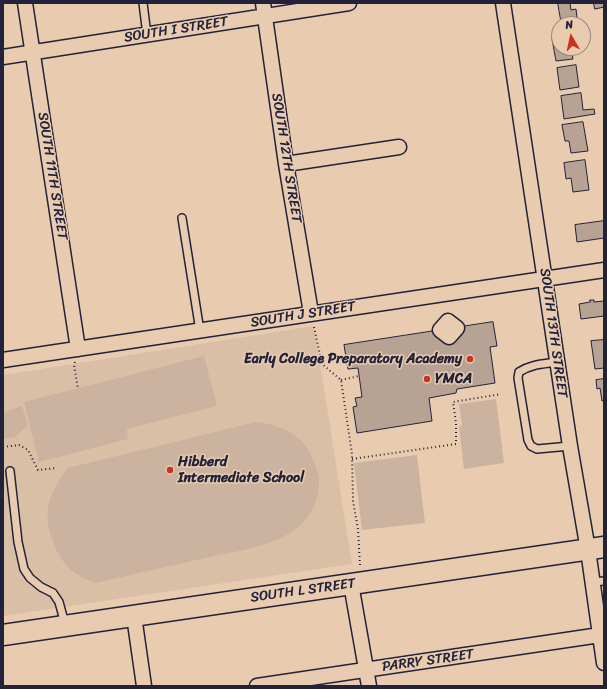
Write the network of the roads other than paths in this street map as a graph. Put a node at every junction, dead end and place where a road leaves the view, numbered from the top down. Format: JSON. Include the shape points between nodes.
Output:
{"nodes":[{"id":1,"x":25,"y":3,"type":"edge"},
{"id":2,"x":143,"y":3,"type":"edge"},
{"id":3,"x":349,"y":3,"type":"edge"},
{"id":4,"x":503,"y":3,"type":"edge"},
{"id":5,"x":264,"y":10,"type":"edge"},
{"id":6,"x":147,"y":34,"type":"junction"},
{"id":7,"x":33,"y":52,"type":"junction"},
{"id":8,"x":3,"y":57,"type":"edge"},
{"id":9,"x":399,"y":147,"type":"dead end"},
{"id":10,"x":286,"y":164,"type":"junction"},
{"id":11,"x":182,"y":218,"type":"dead end"},
{"id":12,"x":604,"y":270,"type":"edge"},
{"id":13,"x":546,"y":279,"type":"junction"},
{"id":14,"x":311,"y":313,"type":"junction"},
{"id":15,"x":200,"y":331,"type":"junction"},
{"id":16,"x":78,"y":348,"type":"junction"},
{"id":17,"x":3,"y":360,"type":"edge"},
{"id":18,"x":557,"y":362,"type":"junction"},
{"id":19,"x":570,"y":446,"type":"junction"},
{"id":20,"x":10,"y":472,"type":"dead end"},
{"id":21,"x":596,"y":549,"type":"edge"},
{"id":22,"x":598,"y":581,"type":"edge"},
{"id":23,"x":351,"y":584,"type":"junction"},
{"id":24,"x":134,"y":616,"type":"junction"},
{"id":25,"x":65,"y":626,"type":"junction"},
{"id":26,"x":3,"y":635,"type":"edge"},
{"id":27,"x":600,"y":636,"type":"junction"},
{"id":28,"x":604,"y":663,"type":"edge"},
{"id":29,"x":366,"y":670,"type":"junction"},
{"id":30,"x":144,"y":686,"type":"edge"},
{"id":31,"x":257,"y":686,"type":"edge"},
{"id":32,"x":369,"y":686,"type":"edge"}],
"edges":[{"from":1,"to":7,"type":"street","name":"SOUTH 11TH STREET"},
{"from":2,"to":6,"type":"lane"},
{"from":3,"to":5,"type":"street","name":"SOUTH I STREET"},
{"from":4,"to":13,"type":"street","name":"SOUTH 13TH STREET"},
{"from":5,"to":6,"type":"street","name":"SOUTH I STREET"},
{"from":5,"to":10,"type":"street","name":"SOUTH 12TH STREET"},
{"from":6,"to":7,"type":"street","name":"SOUTH I STREET"},
{"from":7,"to":8,"type":"street","name":"SOUTH I STREET"},
{"from":7,"to":16,"type":"street","name":"SOUTH 11TH STREET"},
{"from":9,"to":10,"type":"street"},
{"from":10,"to":14,"type":"street","name":"SOUTH 12TH STREET"},
{"from":11,"to":15,"type":"lane"},
{"from":12,"to":13,"type":"street","name":"SOUTH J STREET"},
{"from":13,"to":14,"type":"street","name":"SOUTH J STREET"},
{"from":13,"to":18,"type":"street","name":"SOUTH 13TH STREET"},
{"from":14,"to":15,"type":"street","name":"SOUTH J STREET"},
{"from":15,"to":16,"type":"street","name":"SOUTH J STREET"},
{"from":16,"to":17,"type":"street","name":"SOUTH J STREET"},
{"from":18,"to":19,"type":"street","name":"SOUTH 13TH STREET"},
{"from":18,"to":19,"type":"lane","via":[[524,369],[518,378],[531,446]]},
{"from":19,"to":21,"type":"street","name":"SOUTH 13TH STREET"},
{"from":20,"to":25,"type":"lane","via":[[18,542],[24,568],[30,578],[53,593],[59,602]]},
{"from":21,"to":22,"type":"street","name":"SOUTH 13TH STREET"},
{"from":21,"to":23,"type":"street","name":"SOUTH L STREET"},
{"from":22,"to":27,"type":"street","name":"SOUTH 13TH STREET"},
{"from":23,"to":24,"type":"street","name":"SOUTH L STREET"},
{"from":23,"to":29,"type":"street"},
{"from":24,"to":25,"type":"street","name":"SOUTH L STREET"},
{"from":24,"to":30,"type":"street"},
{"from":25,"to":26,"type":"street","name":"SOUTH L STREET"},
{"from":27,"to":28,"type":"street","name":"SOUTH 13TH STREET"},
{"from":27,"to":29,"type":"street","name":"PARRY STREET"},
{"from":29,"to":31,"type":"street","name":"PARRY STREET"},
{"from":29,"to":32,"type":"street"}]}
